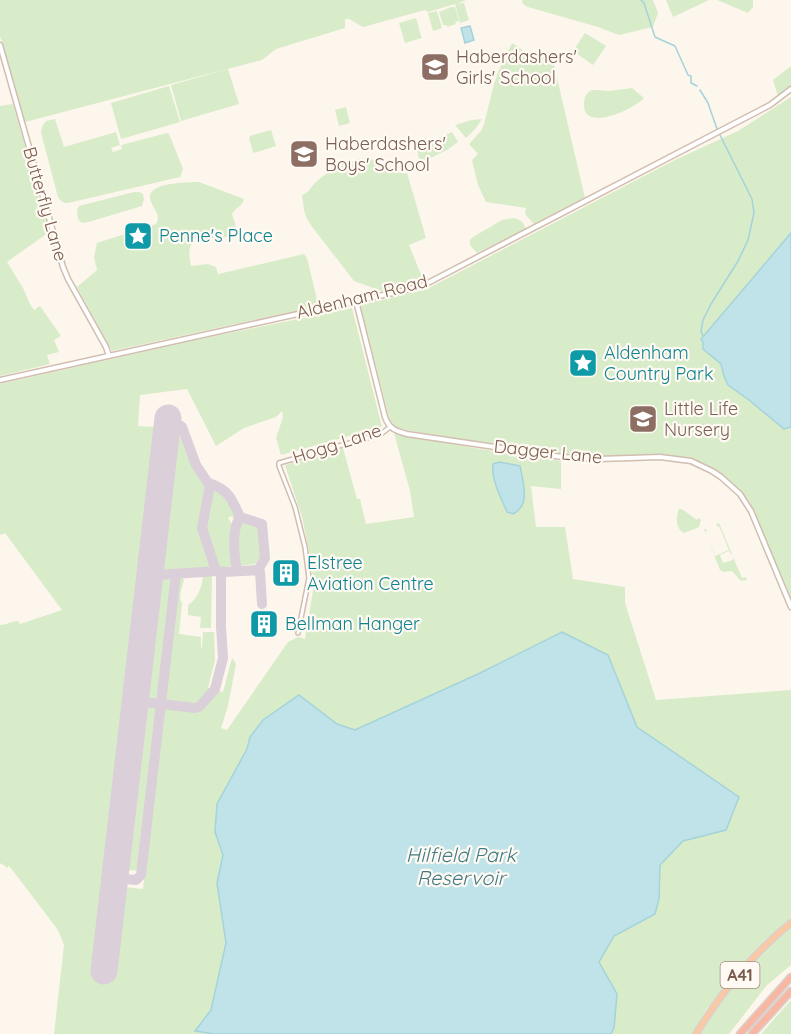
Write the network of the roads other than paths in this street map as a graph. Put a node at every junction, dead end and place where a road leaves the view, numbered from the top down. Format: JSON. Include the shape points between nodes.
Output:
{"nodes":[{"id":1,"x":0,"y":45,"type":"edge"},
{"id":2,"x":791,"y":89,"type":"edge"},
{"id":3,"x":356,"y":301,"type":"junction"},
{"id":4,"x":109,"y":356,"type":"junction"},
{"id":5,"x":0,"y":380,"type":"edge"},
{"id":6,"x":390,"y":427,"type":"junction"},
{"id":7,"x":791,"y":607,"type":"edge"},
{"id":8,"x":298,"y":633,"type":"dead end"},
{"id":9,"x":791,"y":923,"type":"edge"},
{"id":10,"x":791,"y":977,"type":"edge"},
{"id":11,"x":791,"y":991,"type":"edge"},
{"id":12,"x":696,"y":1034,"type":"edge"},
{"id":13,"x":740,"y":1034,"type":"edge"},
{"id":14,"x":752,"y":1034,"type":"edge"}],
"edges":[{"from":1,"to":4,"type":"street","name":"Butterfly Lane","via":[[63,267]]},
{"from":2,"to":3,"type":"street","name":"Aldenham Road","via":[[770,105],[424,285]]},
{"from":3,"to":4,"type":"street","name":"Aldenham Road"},
{"from":3,"to":6,"type":"street"},
{"from":4,"to":5,"type":"street","name":"Aldenham Road"},
{"from":6,"to":7,"type":"street","name":"Dagger Lane","via":[[407,434],[562,457],[660,457],[694,462],[721,477],[747,502]]},
{"from":6,"to":8,"type":"street","name":"Hogg Lane","via":[[381,434],[279,463],[295,507],[309,578]]},
{"from":9,"to":12,"type":"highway","number":"A41","via":[[738,977]]},
{"from":10,"to":13,"type":"highway"},
{"from":11,"to":14,"type":"highway"}]}
